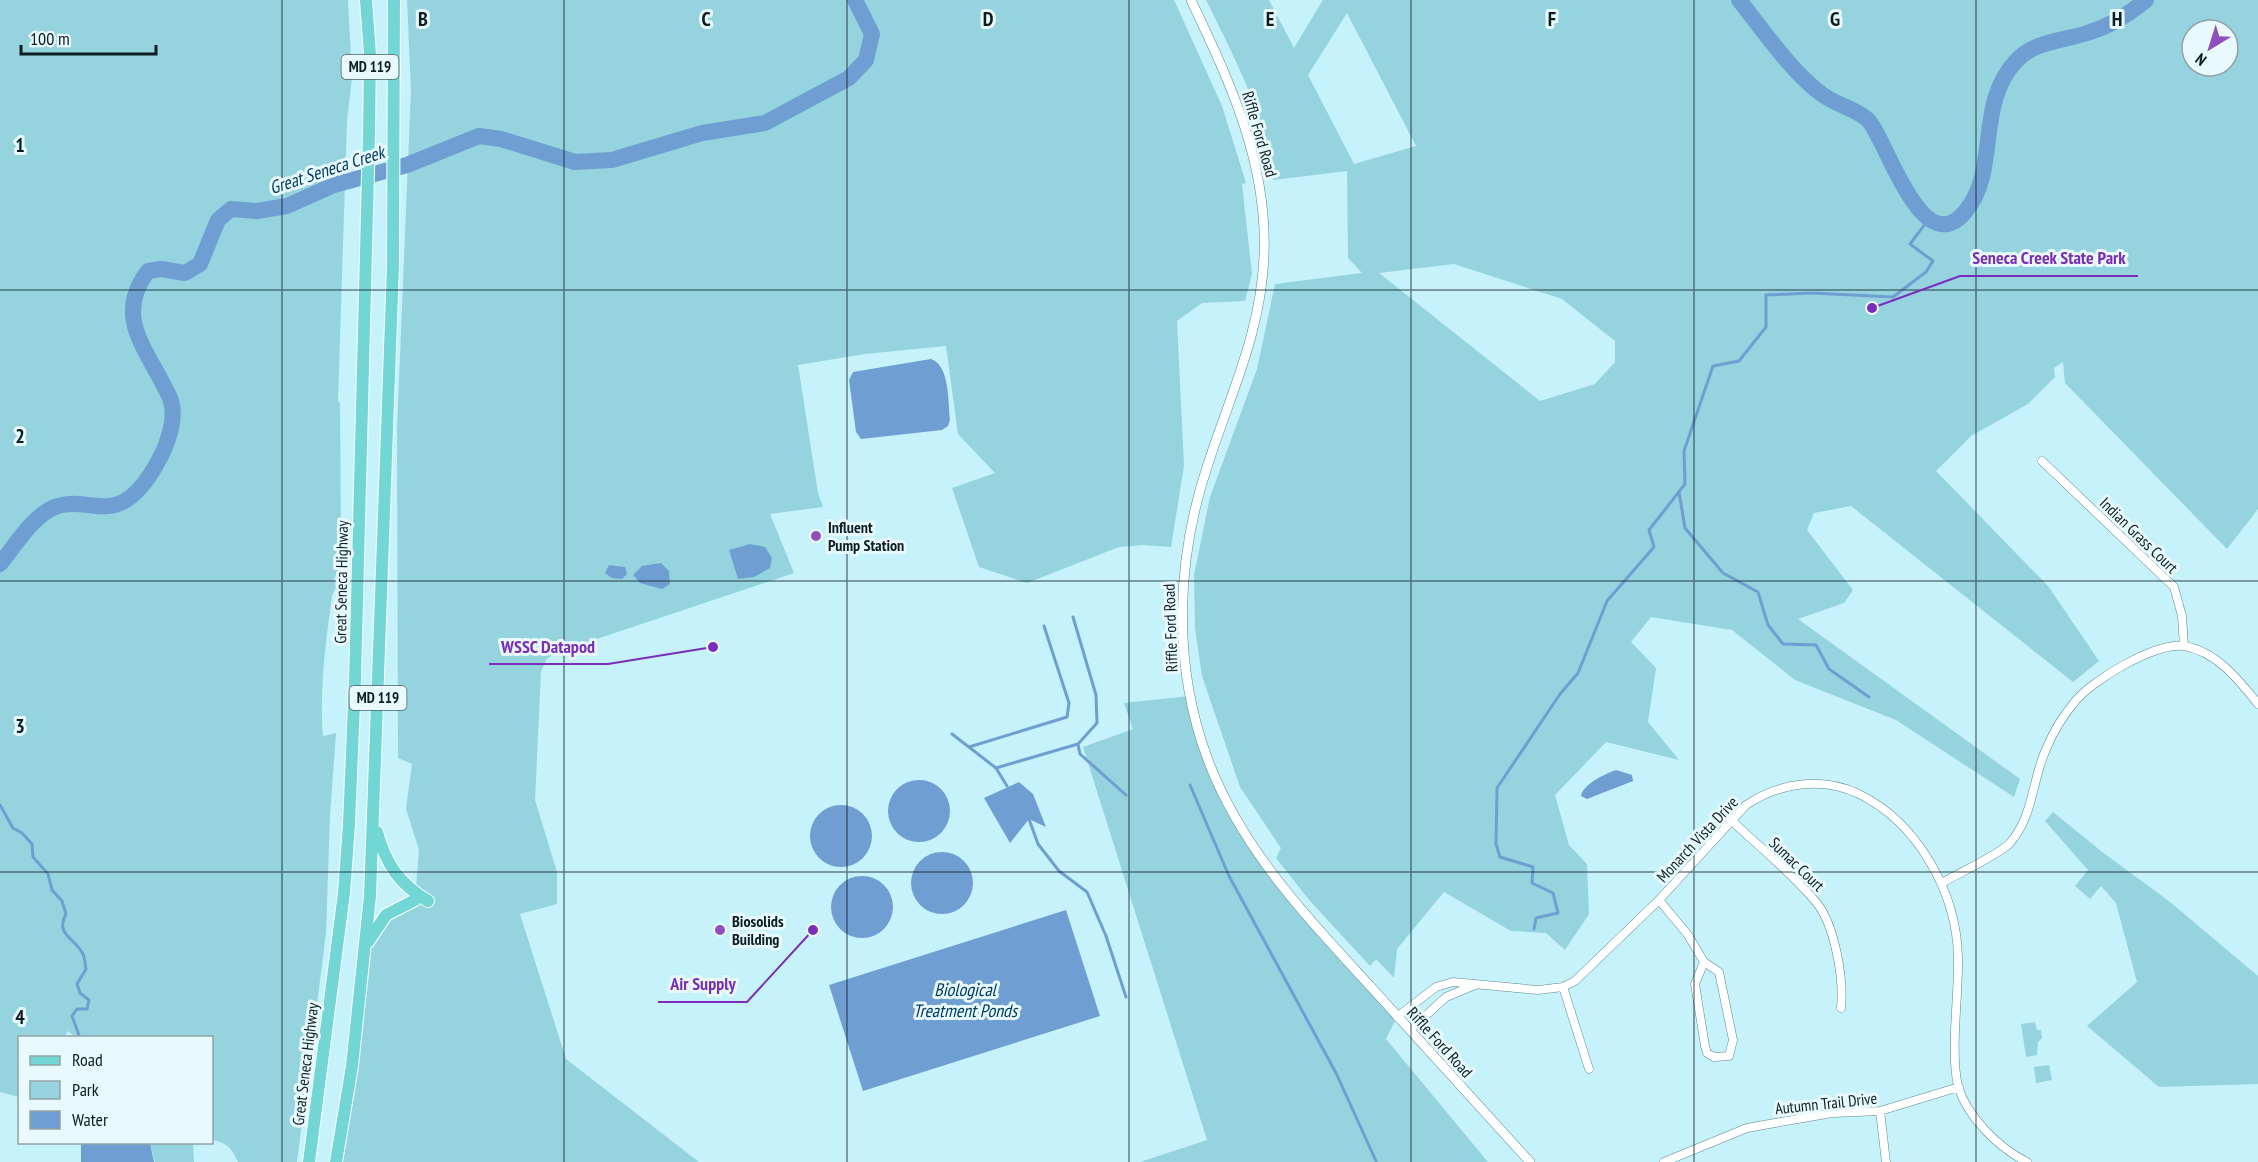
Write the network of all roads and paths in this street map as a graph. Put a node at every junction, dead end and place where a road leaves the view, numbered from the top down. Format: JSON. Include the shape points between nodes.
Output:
{"nodes":[{"id":1,"x":366,"y":0,"type":"edge"},
{"id":2,"x":394,"y":0,"type":"edge"},
{"id":3,"x":1191,"y":0,"type":"edge"},
{"id":4,"x":2042,"y":461,"type":"dead end"},
{"id":5,"x":2184,"y":646,"type":"junction"},
{"id":6,"x":2258,"y":704,"type":"edge"},
{"id":7,"x":1730,"y":819,"type":"junction"},
{"id":8,"x":373,"y":820,"type":"junction"},
{"id":9,"x":1942,"y":883,"type":"junction"},
{"id":10,"x":1659,"y":900,"type":"junction"},
{"id":11,"x":365,"y":948,"type":"junction"},
{"id":12,"x":1704,"y":962,"type":"junction"},
{"id":13,"x":1476,"y":984,"type":"junction"},
{"id":14,"x":1563,"y":987,"type":"junction"},
{"id":15,"x":1842,"y":1008,"type":"dead end"},
{"id":16,"x":1397,"y":1017,"type":"junction"},
{"id":17,"x":1410,"y":1030,"type":"junction"},
{"id":18,"x":1589,"y":1069,"type":"dead end"},
{"id":19,"x":1959,"y":1087,"type":"junction"},
{"id":20,"x":1880,"y":1111,"type":"junction"},
{"id":21,"x":309,"y":1162,"type":"edge"},
{"id":22,"x":336,"y":1162,"type":"edge"},
{"id":23,"x":1530,"y":1162,"type":"edge"},
{"id":24,"x":1664,"y":1162,"type":"edge"},
{"id":25,"x":1886,"y":1162,"type":"edge"},
{"id":26,"x":2027,"y":1162,"type":"edge"}],
"edges":[{"from":1,"to":21,"type":"main road","name":"Great Seneca Highway","number":"MD 119","via":[[369,134],[348,836]]},
{"from":2,"to":8,"type":"main road","number":"MD 119","via":[[393,231]]},
{"from":3,"to":16,"type":"street","name":"Riffle Ford Road","via":[[1220,62],[1257,167],[1264,254],[1258,315],[1248,354],[1208,465],[1186,551],[1183,632],[1190,696],[1210,767],[1235,822],[1253,850],[1286,893]]},
{"from":4,"to":5,"type":"street","name":"Indian Grass Court","via":[[2174,587],[2182,616]]},
{"from":5,"to":6,"type":"street","via":[[2212,657],[2235,675]]},
{"from":5,"to":9,"type":"street","via":[[2159,650],[2088,689],[2073,704],[2046,747],[2022,826],[2008,845]]},
{"from":7,"to":9,"type":"street","name":"Monarch Vista Drive","via":[[1763,794],[1791,785],[1823,784],[1850,790],[1902,825]]},
{"from":7,"to":10,"type":"street","name":"Monarch Vista Drive"},
{"from":7,"to":15,"type":"street","name":"Sumac Court","via":[[1818,904],[1833,938]]},
{"from":8,"to":11,"type":"main road","number":"MD 119"},
{"from":8,"to":11,"type":"main road","via":[[390,867],[421,900],[386,915]]},
{"from":9,"to":19,"type":"street","name":"Monarch Vista Drive","via":[[1958,957],[1955,1005]]},
{"from":10,"to":12,"type":"street"},
{"from":10,"to":14,"type":"street","name":"Monarch Vista Drive","via":[[1589,970]]},
{"from":11,"to":22,"type":"main road","number":"MD 119"},
{"from":12,"to":12,"type":"street","via":[[1695,984],[1705,1046],[1707,1053],[1722,1058],[1729,1056],[1733,1040],[1719,972]]},
{"from":13,"to":14,"type":"street","name":"Monarch Vista Drive","via":[[1538,990]]},
{"from":13,"to":16,"type":"street","name":"Monarch Vista Drive","via":[[1453,982],[1436,987]]},
{"from":13,"to":17,"type":"street","name":"Monarch Vista Drive","via":[[1446,997]]},
{"from":14,"to":18,"type":"street"},
{"from":16,"to":17,"type":"street","name":"Riffle Ford Road"},
{"from":17,"to":23,"type":"street","name":"Riffle Ford Road"},
{"from":19,"to":20,"type":"street","name":"Autumn Trail Drive"},
{"from":19,"to":26,"type":"street","name":"Monarch Vista Drive","via":[[1986,1129],[2001,1145]]},
{"from":20,"to":24,"type":"street","name":"Autumn Trail Drive","via":[[1777,1121],[1714,1139]]},
{"from":20,"to":25,"type":"street"}]}
